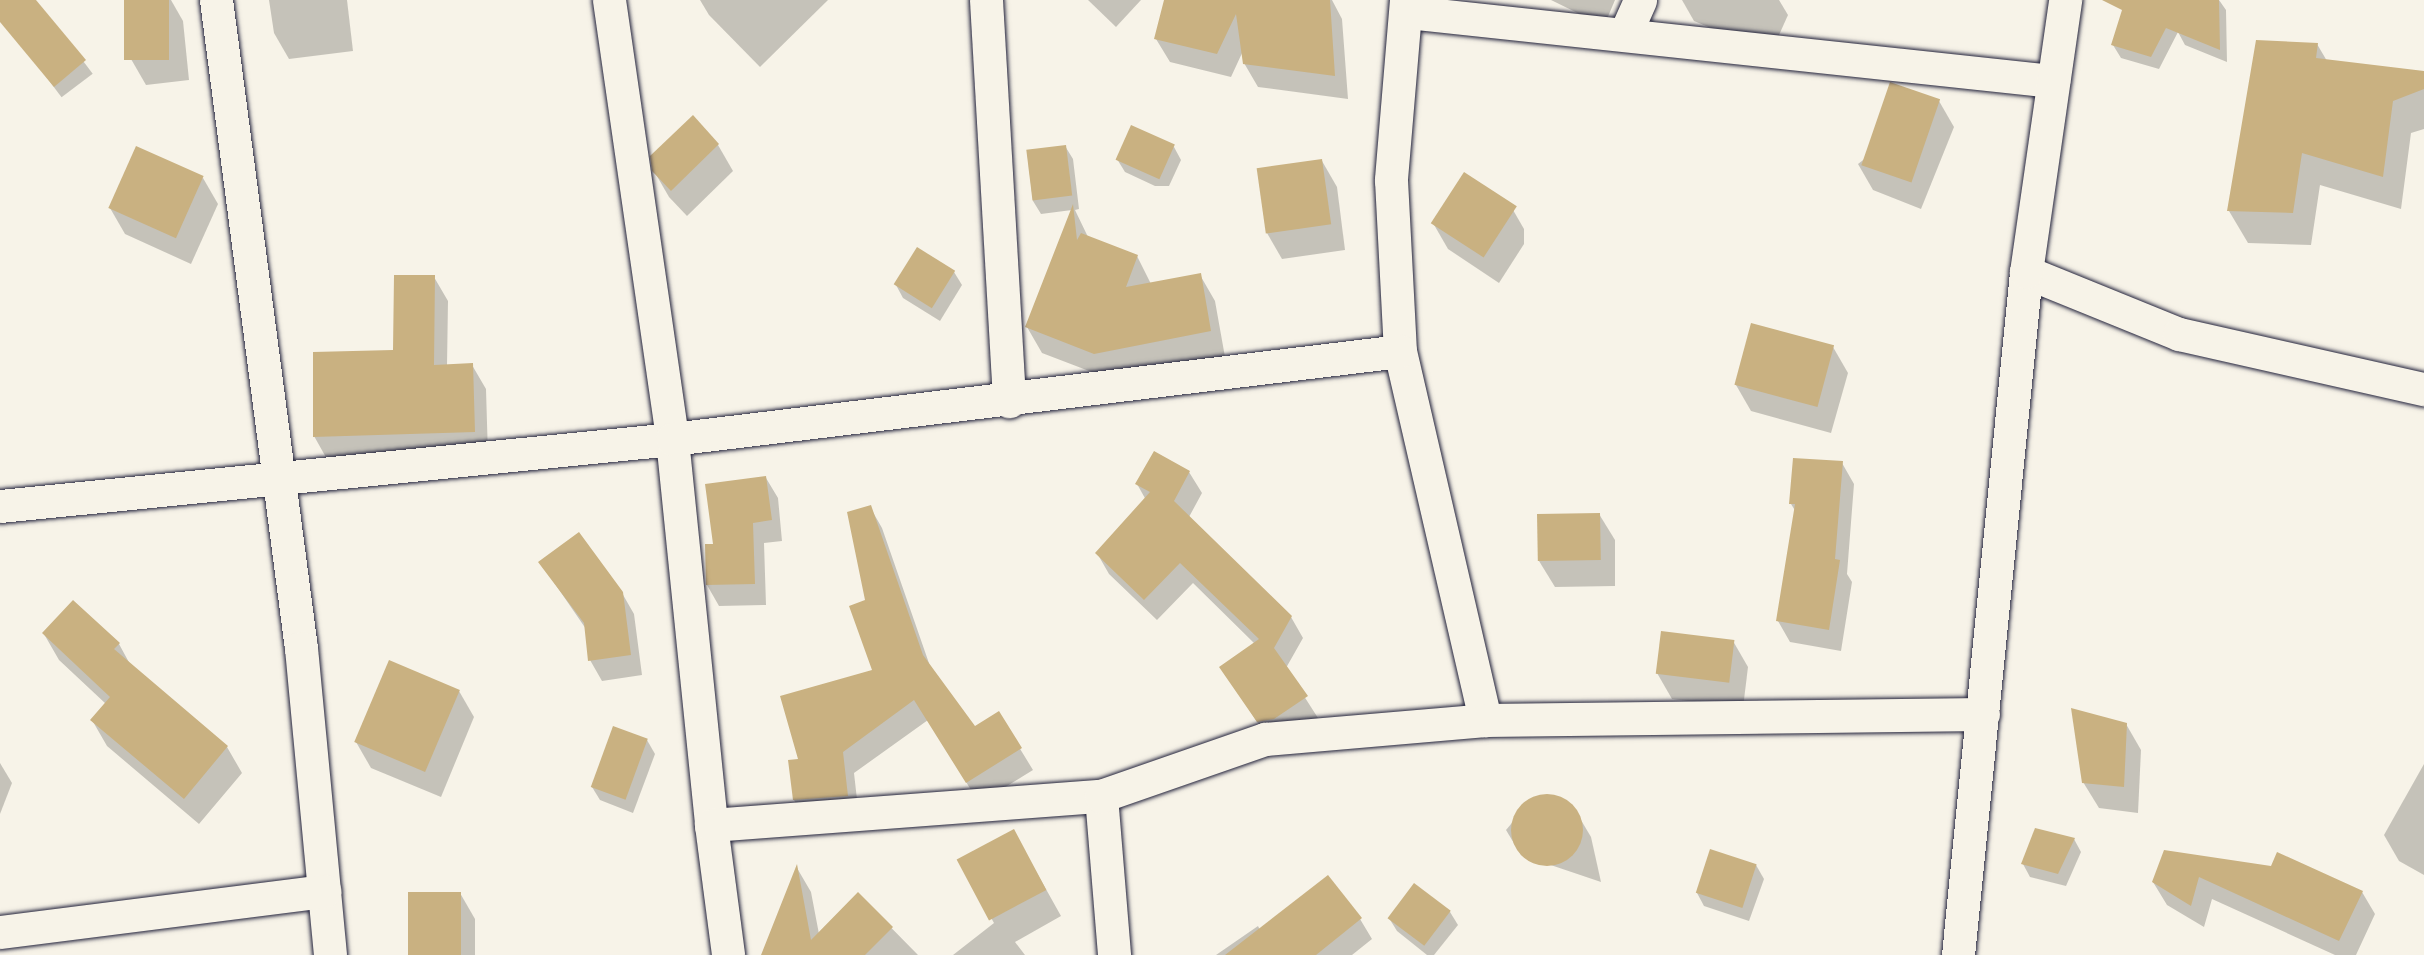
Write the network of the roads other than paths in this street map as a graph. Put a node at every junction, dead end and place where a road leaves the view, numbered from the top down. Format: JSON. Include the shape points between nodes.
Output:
{"nodes":[{"id":1,"x":216,"y":0,"type":"edge"},
{"id":2,"x":609,"y":0,"type":"edge"},
{"id":3,"x":986,"y":0,"type":"edge"},
{"id":4,"x":1640,"y":0,"type":"edge"},
{"id":5,"x":2065,"y":0,"type":"edge"},
{"id":6,"x":1407,"y":6,"type":"edge"},
{"id":7,"x":1625,"y":34,"type":"junction"},
{"id":8,"x":2053,"y":81,"type":"junction"},
{"id":9,"x":2026,"y":272,"type":"junction"},
{"id":10,"x":1400,"y":351,"type":"junction"},
{"id":11,"x":2424,"y":389,"type":"edge"},
{"id":12,"x":1009,"y":400,"type":"junction"},
{"id":13,"x":672,"y":439,"type":"junction"},
{"id":14,"x":280,"y":480,"type":"junction"},
{"id":15,"x":0,"y":506,"type":"edge"},
{"id":16,"x":1983,"y":714,"type":"junction"},
{"id":17,"x":1485,"y":720,"type":"junction"},
{"id":18,"x":1101,"y":796,"type":"junction"},
{"id":19,"x":711,"y":825,"type":"junction"},
{"id":20,"x":324,"y":891,"type":"junction"},
{"id":21,"x":0,"y":932,"type":"edge"},
{"id":22,"x":330,"y":955,"type":"edge"},
{"id":23,"x":728,"y":955,"type":"edge"},
{"id":24,"x":1114,"y":955,"type":"edge"},
{"id":25,"x":1958,"y":955,"type":"edge"}],
"edges":[{"from":1,"to":14,"type":"street"},
{"from":2,"to":13,"type":"street"},
{"from":3,"to":12,"type":"street"},
{"from":4,"to":7,"type":"street"},
{"from":5,"to":8,"type":"street"},
{"from":6,"to":7,"type":"street"},
{"from":6,"to":10,"type":"street","via":[[1390,180]]},
{"from":7,"to":8,"type":"street"},
{"from":8,"to":9,"type":"street"},
{"from":9,"to":11,"type":"street","via":[[2179,334]]},
{"from":9,"to":16,"type":"street"},
{"from":10,"to":12,"type":"street"},
{"from":10,"to":17,"type":"street"},
{"from":12,"to":13,"type":"street"},
{"from":13,"to":14,"type":"street"},
{"from":13,"to":19,"type":"street"},
{"from":14,"to":15,"type":"street"},
{"from":14,"to":20,"type":"street"},
{"from":16,"to":17,"type":"street"},
{"from":16,"to":25,"type":"street"},
{"from":17,"to":18,"type":"street","via":[[1265,739]]},
{"from":18,"to":19,"type":"street"},
{"from":18,"to":24,"type":"street"},
{"from":19,"to":23,"type":"street"},
{"from":20,"to":21,"type":"street"},
{"from":20,"to":22,"type":"street"}]}
